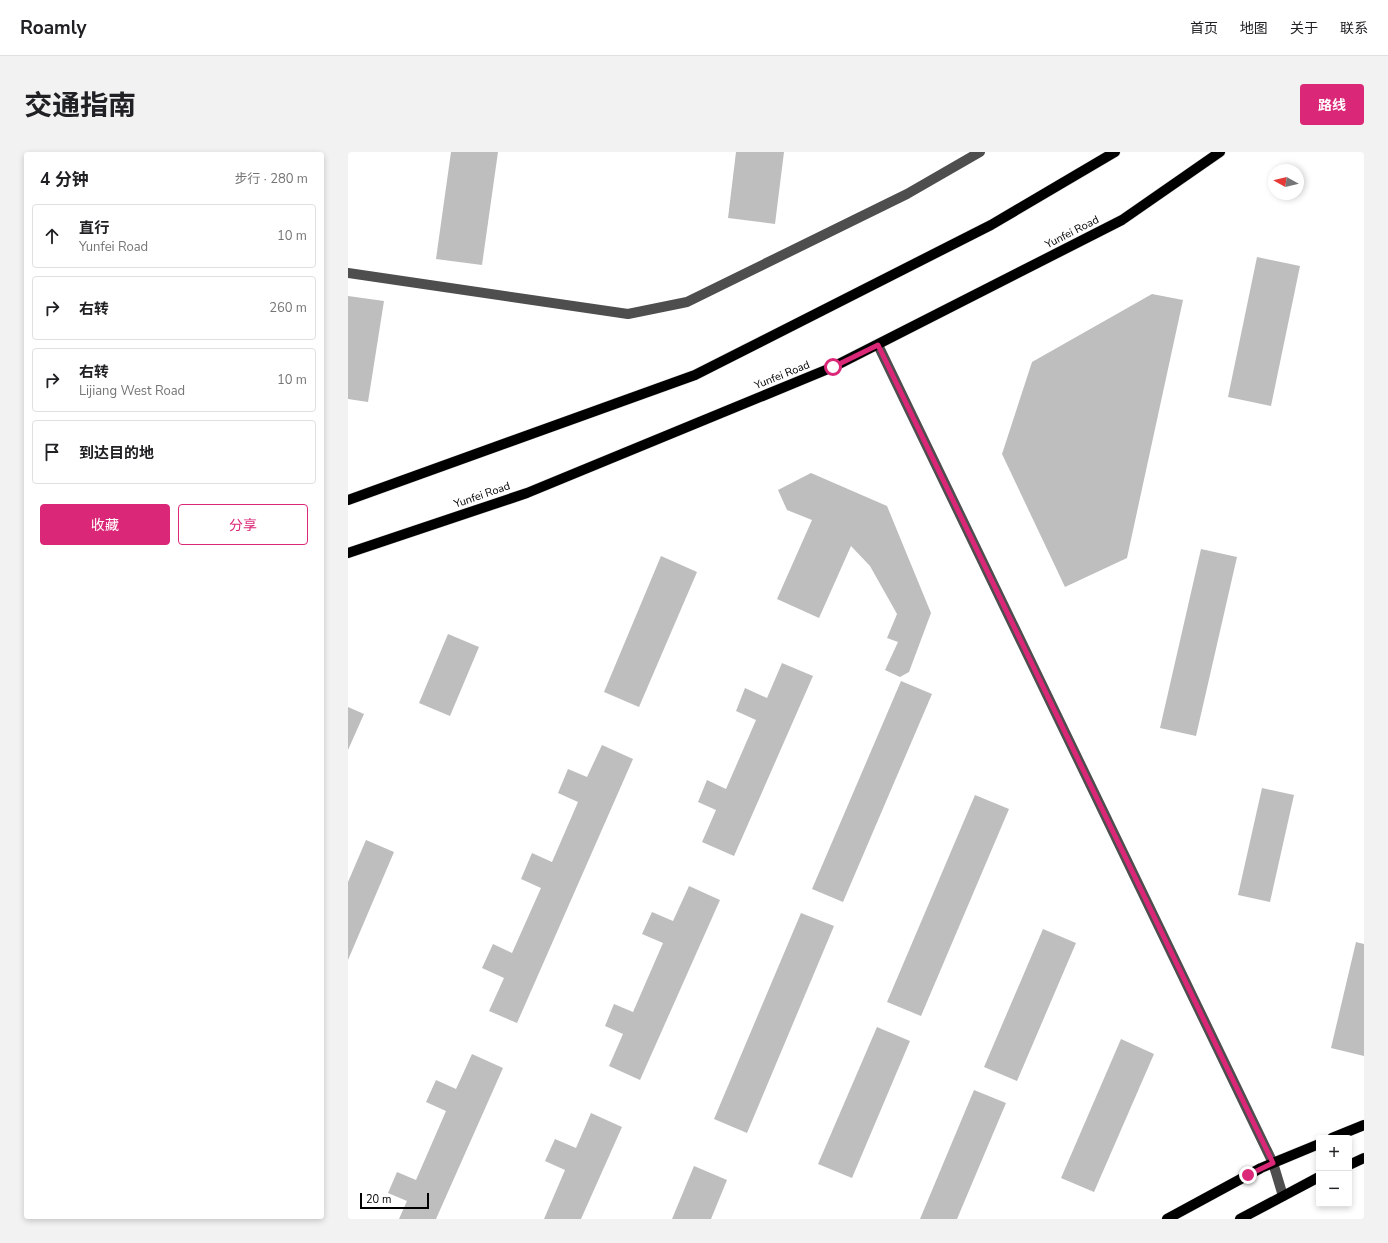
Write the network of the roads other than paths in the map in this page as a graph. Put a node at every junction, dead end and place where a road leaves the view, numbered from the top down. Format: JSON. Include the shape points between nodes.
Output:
{"nodes":[{"id":1,"x":980,"y":152,"type":"edge"},
{"id":2,"x":1115,"y":152,"type":"edge"},
{"id":3,"x":1220,"y":152,"type":"edge"},
{"id":4,"x":348,"y":273,"type":"edge"},
{"id":5,"x":878,"y":345,"type":"junction"},
{"id":6,"x":348,"y":500,"type":"edge"},
{"id":7,"x":348,"y":553,"type":"edge"},
{"id":8,"x":1364,"y":1124,"type":"edge"},
{"id":9,"x":1339,"y":1135,"type":"edge"},
{"id":10,"x":1316,"y":1145,"type":"edge"},
{"id":11,"x":1364,"y":1158,"type":"edge"},
{"id":12,"x":1273,"y":1163,"type":"junction"},
{"id":13,"x":1352,"y":1164,"type":"edge"},
{"id":14,"x":1316,"y":1179,"type":"edge"},
{"id":15,"x":1283,"y":1196,"type":"junction"},
{"id":16,"x":1167,"y":1219,"type":"edge"},
{"id":17,"x":1240,"y":1219,"type":"edge"}],
"edges":[{"from":1,"to":4,"type":"street","via":[[907,194],[687,302],[628,314]]},
{"from":2,"to":6,"type":"main road","via":[[991,225],[695,375]]},
{"from":3,"to":5,"type":"main road","name":"Yunfei Road","via":[[1122,220]]},
{"from":5,"to":7,"type":"main road","name":"Yunfei Road","via":[[833,367],[527,493]]},
{"from":5,"to":12,"type":"street"},
{"from":8,"to":9,"type":"main road"},
{"from":10,"to":12,"type":"main road"},
{"from":11,"to":13,"type":"main road"},
{"from":12,"to":15,"type":"street"},
{"from":12,"to":16,"type":"main road"},
{"from":14,"to":15,"type":"main road"},
{"from":15,"to":17,"type":"main road"}]}
